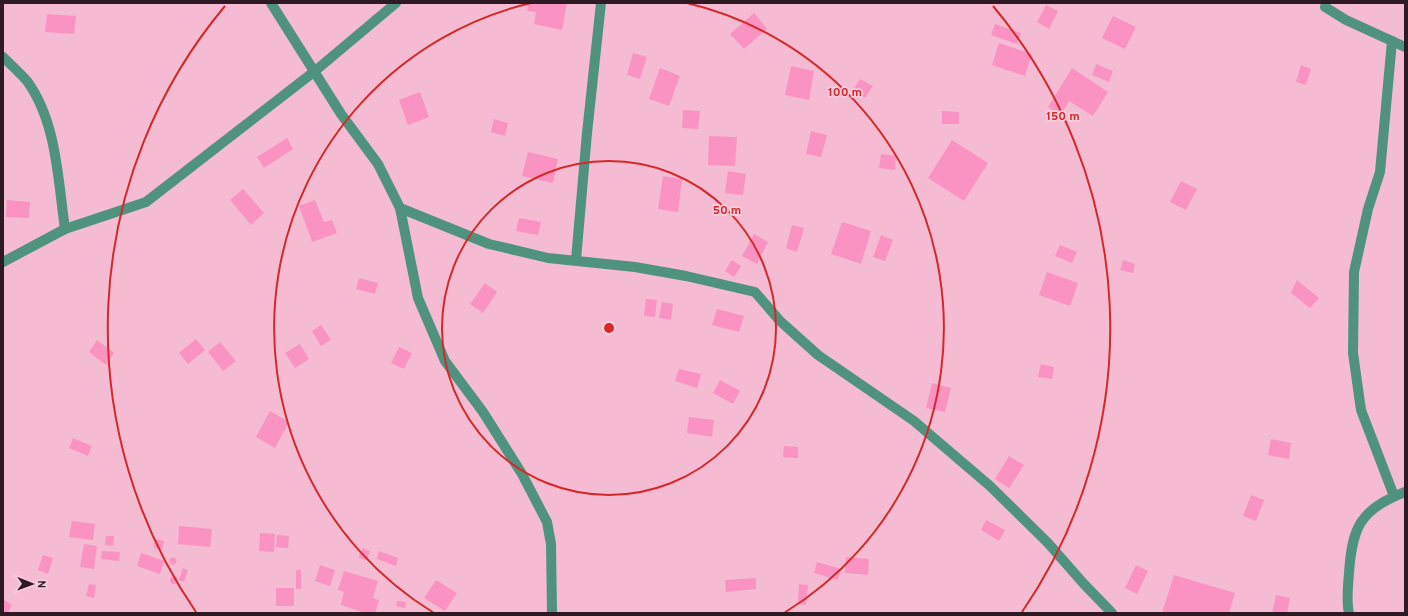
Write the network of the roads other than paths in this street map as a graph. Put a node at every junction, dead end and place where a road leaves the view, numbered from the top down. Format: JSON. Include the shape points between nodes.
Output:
{"nodes":[{"id":1,"x":271,"y":3,"type":"edge"},
{"id":2,"x":396,"y":3,"type":"edge"},
{"id":3,"x":601,"y":3,"type":"edge"},
{"id":4,"x":1323,"y":4,"type":"edge"},
{"id":5,"x":1392,"y":41,"type":"junction"},
{"id":6,"x":1405,"y":47,"type":"edge"},
{"id":7,"x":3,"y":57,"type":"edge"},
{"id":8,"x":315,"y":71,"type":"junction"},
{"id":9,"x":400,"y":208,"type":"junction"},
{"id":10,"x":65,"y":228,"type":"junction"},
{"id":11,"x":576,"y":260,"type":"junction"},
{"id":12,"x":3,"y":262,"type":"edge"},
{"id":13,"x":1405,"y":492,"type":"edge"},
{"id":14,"x":1394,"y":496,"type":"junction"},
{"id":15,"x":552,"y":613,"type":"edge"},
{"id":16,"x":1112,"y":613,"type":"edge"},
{"id":17,"x":1349,"y":613,"type":"edge"}],
"edges":[{"from":1,"to":8,"type":"street"},
{"from":2,"to":8,"type":"street"},
{"from":3,"to":11,"type":"street"},
{"from":4,"to":5,"type":"street","via":[[1346,20]]},
{"from":5,"to":6,"type":"street"},
{"from":5,"to":14,"type":"street","via":[[1380,172],[1368,209],[1354,272],[1353,353],[1360,410]]},
{"from":7,"to":10,"type":"street","via":[[27,81],[47,122],[55,156]]},
{"from":8,"to":9,"type":"street","via":[[341,114],[378,164]]},
{"from":8,"to":10,"type":"street","via":[[146,202]]},
{"from":9,"to":11,"type":"street","via":[[489,244],[548,258]]},
{"from":9,"to":15,"type":"street","via":[[418,298],[446,361],[483,412],[522,474],[547,522],[551,544]]},
{"from":10,"to":12,"type":"street"},
{"from":11,"to":16,"type":"street","via":[[686,276],[755,292],[780,321],[818,355],[914,421],[990,486],[1048,543]]},
{"from":13,"to":14,"type":"street"},
{"from":14,"to":17,"type":"street","via":[[1372,509],[1360,522],[1351,546],[1347,604]]}]}
